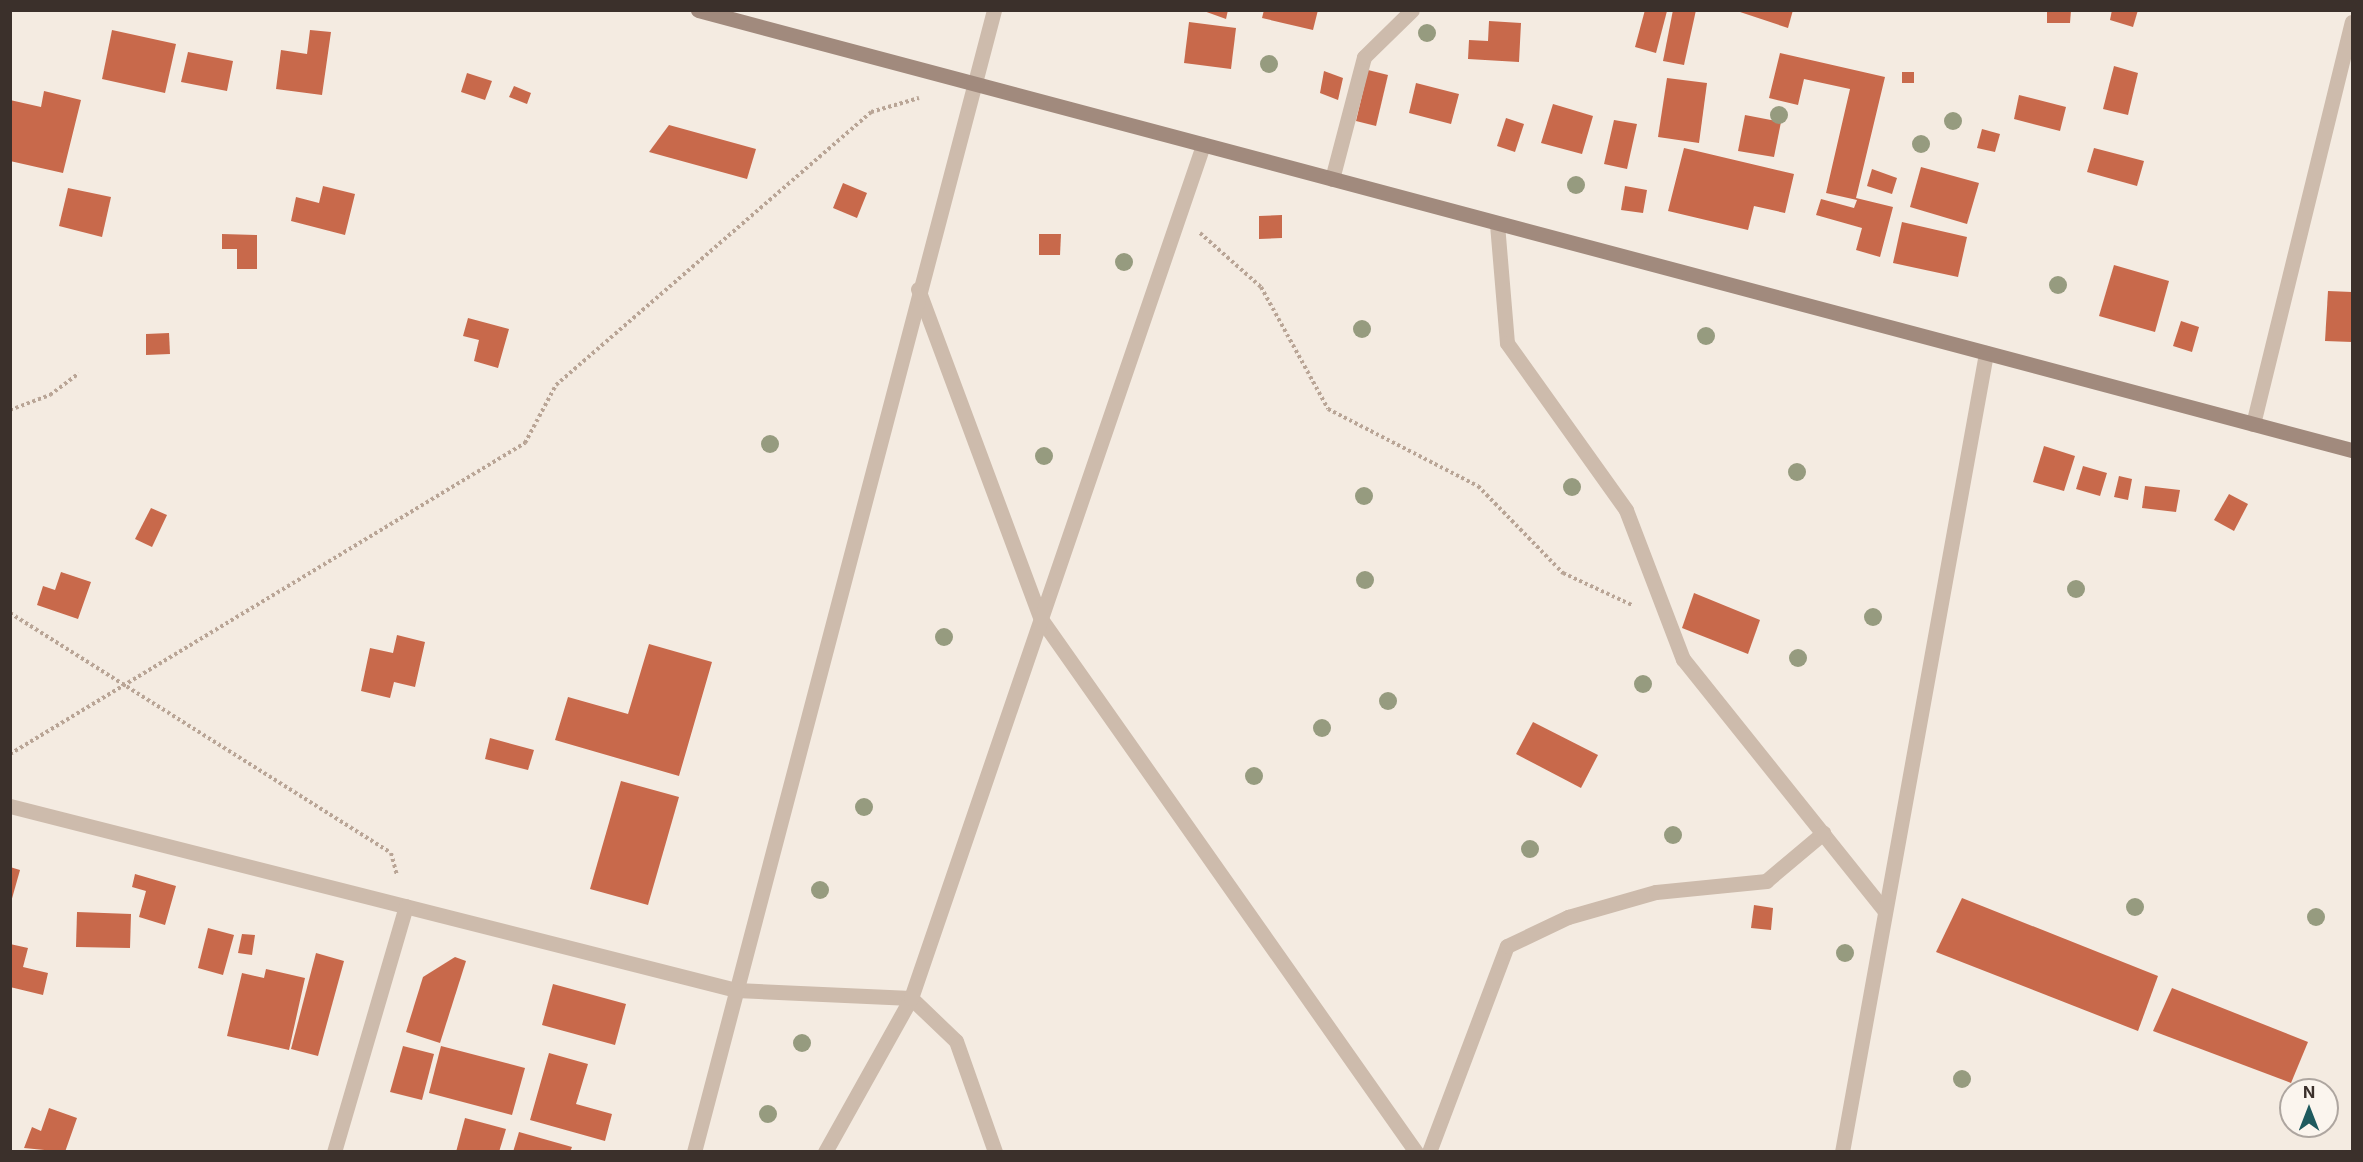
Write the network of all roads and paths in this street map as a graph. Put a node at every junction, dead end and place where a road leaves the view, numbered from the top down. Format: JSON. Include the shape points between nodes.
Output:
{"nodes":[{"id":1,"x":698,"y":10,"type":"edge"},
{"id":2,"x":994,"y":10,"type":"edge"},
{"id":3,"x":1412,"y":10,"type":"edge"},
{"id":4,"x":2352,"y":22,"type":"edge"},
{"id":5,"x":971,"y":84,"type":"junction"},
{"id":6,"x":927,"y":96,"type":"dead end"},
{"id":7,"x":1203,"y":145,"type":"junction"},
{"id":8,"x":1332,"y":179,"type":"junction"},
{"id":9,"x":1180,"y":215,"type":"junction"},
{"id":10,"x":1497,"y":224,"type":"junction"},
{"id":11,"x":918,"y":289,"type":"junction"},
{"id":12,"x":1986,"y":353,"type":"junction"},
{"id":13,"x":79,"y":373,"type":"dead end"},
{"id":14,"x":10,"y":410,"type":"edge"},
{"id":15,"x":2253,"y":424,"type":"junction"},
{"id":16,"x":2352,"y":450,"type":"edge"},
{"id":17,"x":10,"y":613,"type":"edge"},
{"id":18,"x":1041,"y":620,"type":"junction"},
{"id":19,"x":1669,"y":623,"type":"junction"},
{"id":20,"x":123,"y":684,"type":"junction"},
{"id":21,"x":10,"y":754,"type":"edge"},
{"id":22,"x":10,"y":806,"type":"edge"},
{"id":23,"x":1823,"y":833,"type":"junction"},
{"id":24,"x":406,"y":906,"type":"junction"},
{"id":25,"x":1885,"y":911,"type":"junction"},
{"id":26,"x":736,"y":990,"type":"junction"},
{"id":27,"x":911,"y":998,"type":"junction"},
{"id":28,"x":334,"y":1152,"type":"edge"},
{"id":29,"x":694,"y":1152,"type":"edge"},
{"id":30,"x":825,"y":1152,"type":"edge"},
{"id":31,"x":995,"y":1152,"type":"edge"},
{"id":32,"x":1416,"y":1152,"type":"edge"},
{"id":33,"x":1429,"y":1152,"type":"edge"},
{"id":34,"x":1842,"y":1152,"type":"edge"}],
"edges":[{"from":1,"to":5,"type":"main road"},
{"from":2,"to":5,"type":"street"},
{"from":3,"to":8,"type":"street","via":[[1364,57]]},
{"from":4,"to":15,"type":"street"},
{"from":5,"to":7,"type":"main road"},
{"from":5,"to":11,"type":"street"},
{"from":6,"to":20,"type":"path","via":[[871,112],[556,385],[525,443]]},
{"from":7,"to":8,"type":"main road"},
{"from":7,"to":9,"type":"street"},
{"from":8,"to":10,"type":"main road"},
{"from":9,"to":18,"type":"street"},
{"from":9,"to":19,"type":"path","via":[[1261,287],[1328,409],[1478,486],[1563,573]]},
{"from":10,"to":12,"type":"main road"},
{"from":10,"to":19,"type":"street","via":[[1507,343],[1626,510]]},
{"from":11,"to":18,"type":"street"},
{"from":11,"to":26,"type":"street"},
{"from":12,"to":15,"type":"main road"},
{"from":12,"to":25,"type":"street"},
{"from":13,"to":14,"type":"path","via":[[50,395]]},
{"from":15,"to":16,"type":"main road"},
{"from":17,"to":20,"type":"path"},
{"from":18,"to":27,"type":"street"},
{"from":18,"to":32,"type":"street"},
{"from":19,"to":23,"type":"street","via":[[1683,659]]},
{"from":20,"to":21,"type":"path"},
{"from":20,"to":24,"type":"path","via":[[391,853]]},
{"from":22,"to":24,"type":"street"},
{"from":23,"to":25,"type":"street"},
{"from":23,"to":33,"type":"street","via":[[1766,881],[1656,892],[1568,918],[1507,946]]},
{"from":24,"to":26,"type":"street"},
{"from":24,"to":28,"type":"street"},
{"from":25,"to":34,"type":"street"},
{"from":26,"to":27,"type":"street"},
{"from":26,"to":29,"type":"street"},
{"from":27,"to":30,"type":"street"},
{"from":27,"to":31,"type":"street","via":[[956,1041]]}]}
